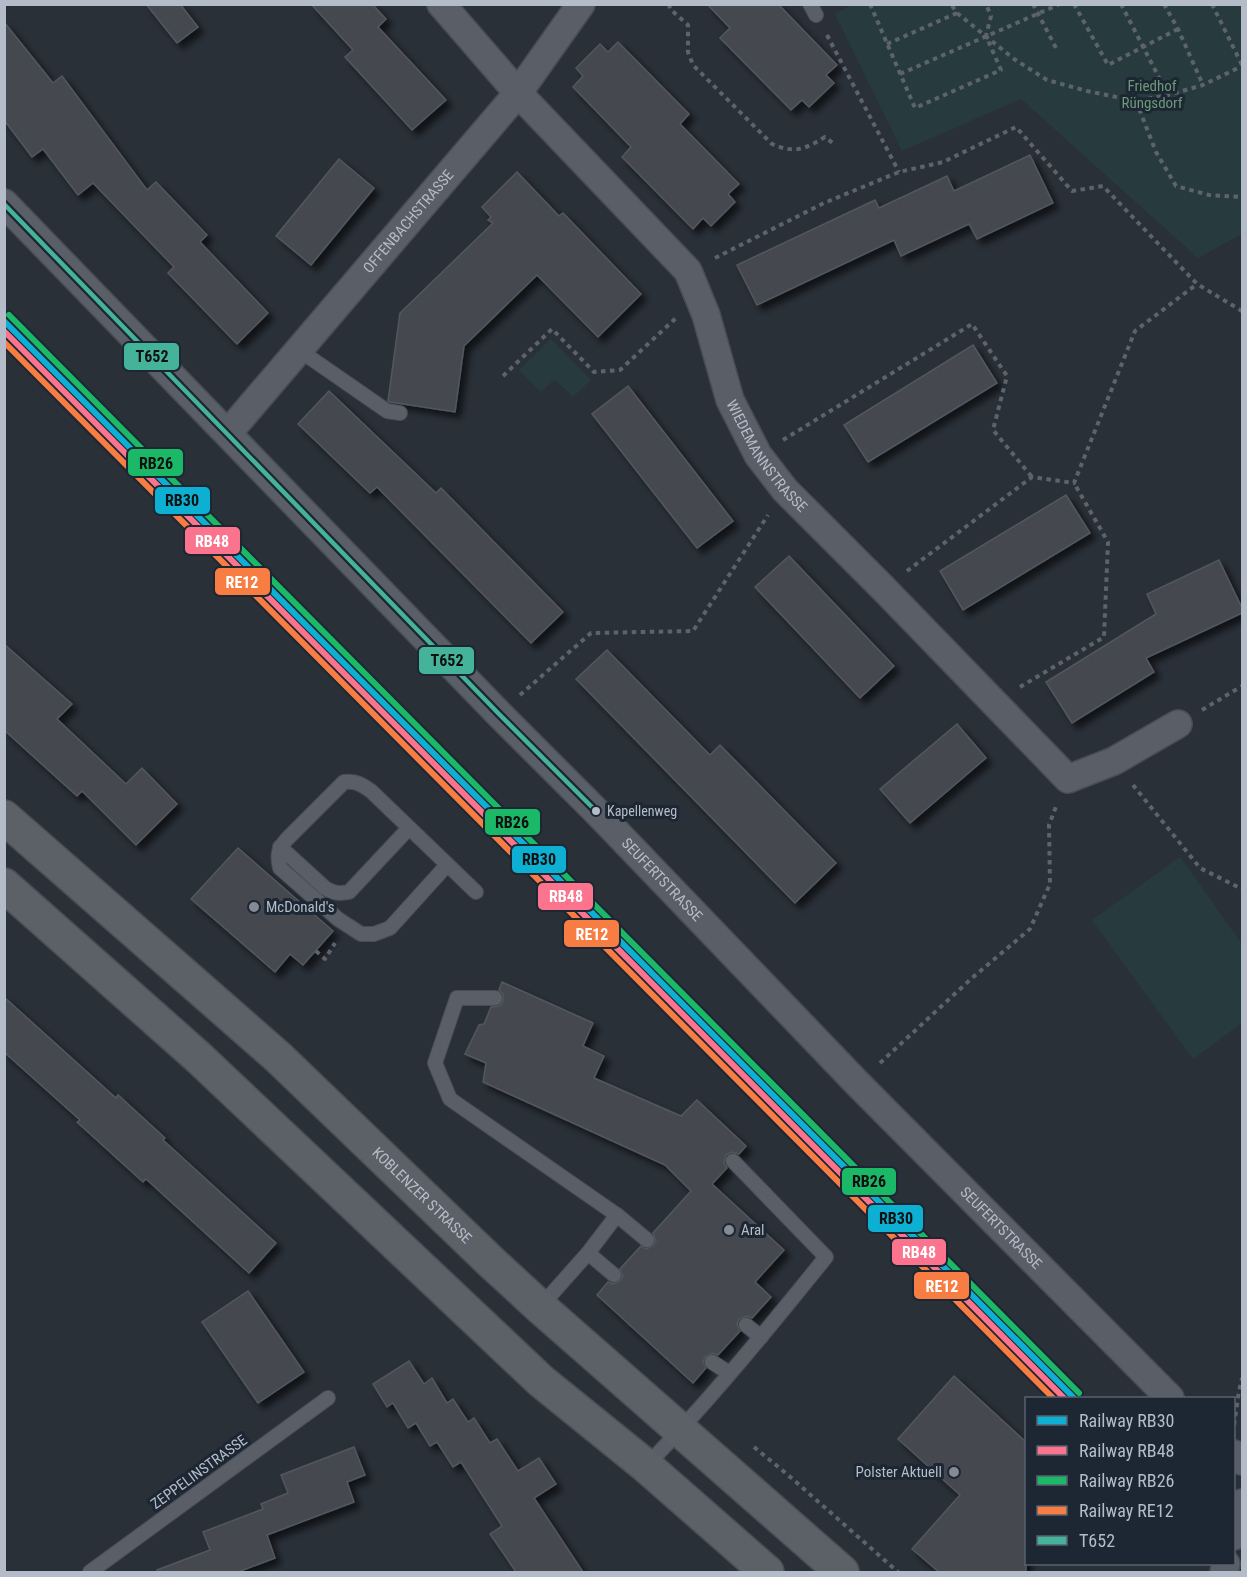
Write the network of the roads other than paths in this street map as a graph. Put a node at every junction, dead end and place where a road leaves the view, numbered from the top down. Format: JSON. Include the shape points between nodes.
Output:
{"nodes":[{"id":1,"x":441,"y":4,"type":"edge"},
{"id":2,"x":581,"y":4,"type":"edge"},
{"id":3,"x":518,"y":93,"type":"junction"},
{"id":4,"x":4,"y":203,"type":"edge"},
{"id":5,"x":299,"y":350,"type":"junction"},
{"id":6,"x":400,"y":413,"type":"dead end"},
{"id":7,"x":228,"y":433,"type":"junction"},
{"id":8,"x":1178,"y":724,"type":"road end"},
{"id":9,"x":4,"y":817,"type":"edge"},
{"id":10,"x":409,"y":828,"type":"junction"},
{"id":11,"x":283,"y":843,"type":"junction"},
{"id":12,"x":447,"y":865,"type":"junction"},
{"id":13,"x":4,"y":885,"type":"edge"},
{"id":14,"x":476,"y":892,"type":"dead end"},
{"id":15,"x":495,"y":998,"type":"dead end"},
{"id":16,"x":733,"y":1161,"type":"dead end"},
{"id":17,"x":616,"y":1215,"type":"junction"},
{"id":18,"x":646,"y":1240,"type":"dead end"},
{"id":19,"x":588,"y":1253,"type":"junction"},
{"id":20,"x":615,"y":1275,"type":"dead end"},
{"id":21,"x":540,"y":1307,"type":"junction"},
{"id":22,"x":746,"y":1325,"type":"dead end"},
{"id":23,"x":761,"y":1337,"type":"junction"},
{"id":24,"x":712,"y":1362,"type":"dead end"},
{"id":25,"x":729,"y":1373,"type":"junction"},
{"id":26,"x":1169,"y":1397,"type":"edge"},
{"id":27,"x":328,"y":1398,"type":"dead end"},
{"id":28,"x":680,"y":1431,"type":"junction"},
{"id":29,"x":646,"y":1466,"type":"junction"},
{"id":30,"x":1242,"y":1503,"type":"edge"},
{"id":31,"x":1235,"y":1529,"type":"edge"},
{"id":32,"x":90,"y":1572,"type":"edge"},
{"id":33,"x":767,"y":1572,"type":"edge"},
{"id":34,"x":842,"y":1572,"type":"edge"}],
"edges":[{"from":1,"to":3,"type":"street","name":"WIEDEMANNSTRASSE"},
{"from":2,"to":3,"type":"street","name":"OFFENBACHSTRASSE"},
{"from":3,"to":5,"type":"street","name":"OFFENBACHSTRASSE"},
{"from":3,"to":8,"type":"street","name":"WIEDEMANNSTRASSE","via":[[688,271],[706,315],[730,400],[758,455],[785,490],[1068,779],[1114,761]]},
{"from":4,"to":7,"type":"street","name":"SEUFERTSTRASSE"},
{"from":5,"to":6,"type":"lane","via":[[387,411]]},
{"from":5,"to":7,"type":"street","name":"OFFENBACHSTRASSE"},
{"from":7,"to":26,"type":"street","name":"SEUFERTSTRASSE","via":[[858,1084]]},
{"from":9,"to":21,"type":"main road","name":"KOBLENZER STRASSE","via":[[278,1057]]},
{"from":10,"to":11,"type":"lane","via":[[370,791],[352,781],[344,782]]},
{"from":10,"to":11,"type":"lane","via":[[349,892],[341,894],[325,888]]},
{"from":10,"to":12,"type":"lane"},
{"from":11,"to":12,"type":"lane","via":[[278,857],[280,868],[361,934],[390,928]]},
{"from":12,"to":14,"type":"lane"},
{"from":13,"to":29,"type":"main road","via":[[198,1057],[541,1381]]},
{"from":15,"to":17,"type":"lane","via":[[457,998],[435,1063],[450,1099]]},
{"from":16,"to":23,"type":"lane","via":[[826,1257]]},
{"from":17,"to":18,"type":"lane"},
{"from":17,"to":19,"type":"lane"},
{"from":19,"to":20,"type":"lane"},
{"from":19,"to":21,"type":"lane"},
{"from":21,"to":28,"type":"main road","name":"KOBLENZER STRASSE"},
{"from":22,"to":23,"type":"lane"},
{"from":23,"to":25,"type":"lane"},
{"from":24,"to":25,"type":"lane"},
{"from":25,"to":28,"type":"lane"},
{"from":27,"to":32,"type":"lane","name":"ZEPPELINSTRASSE"},
{"from":28,"to":29,"type":"lane"},
{"from":28,"to":34,"type":"main road","name":"KOBLENZER STRASSE"},
{"from":29,"to":33,"type":"main road"},
{"from":30,"to":31,"type":"street"}]}
